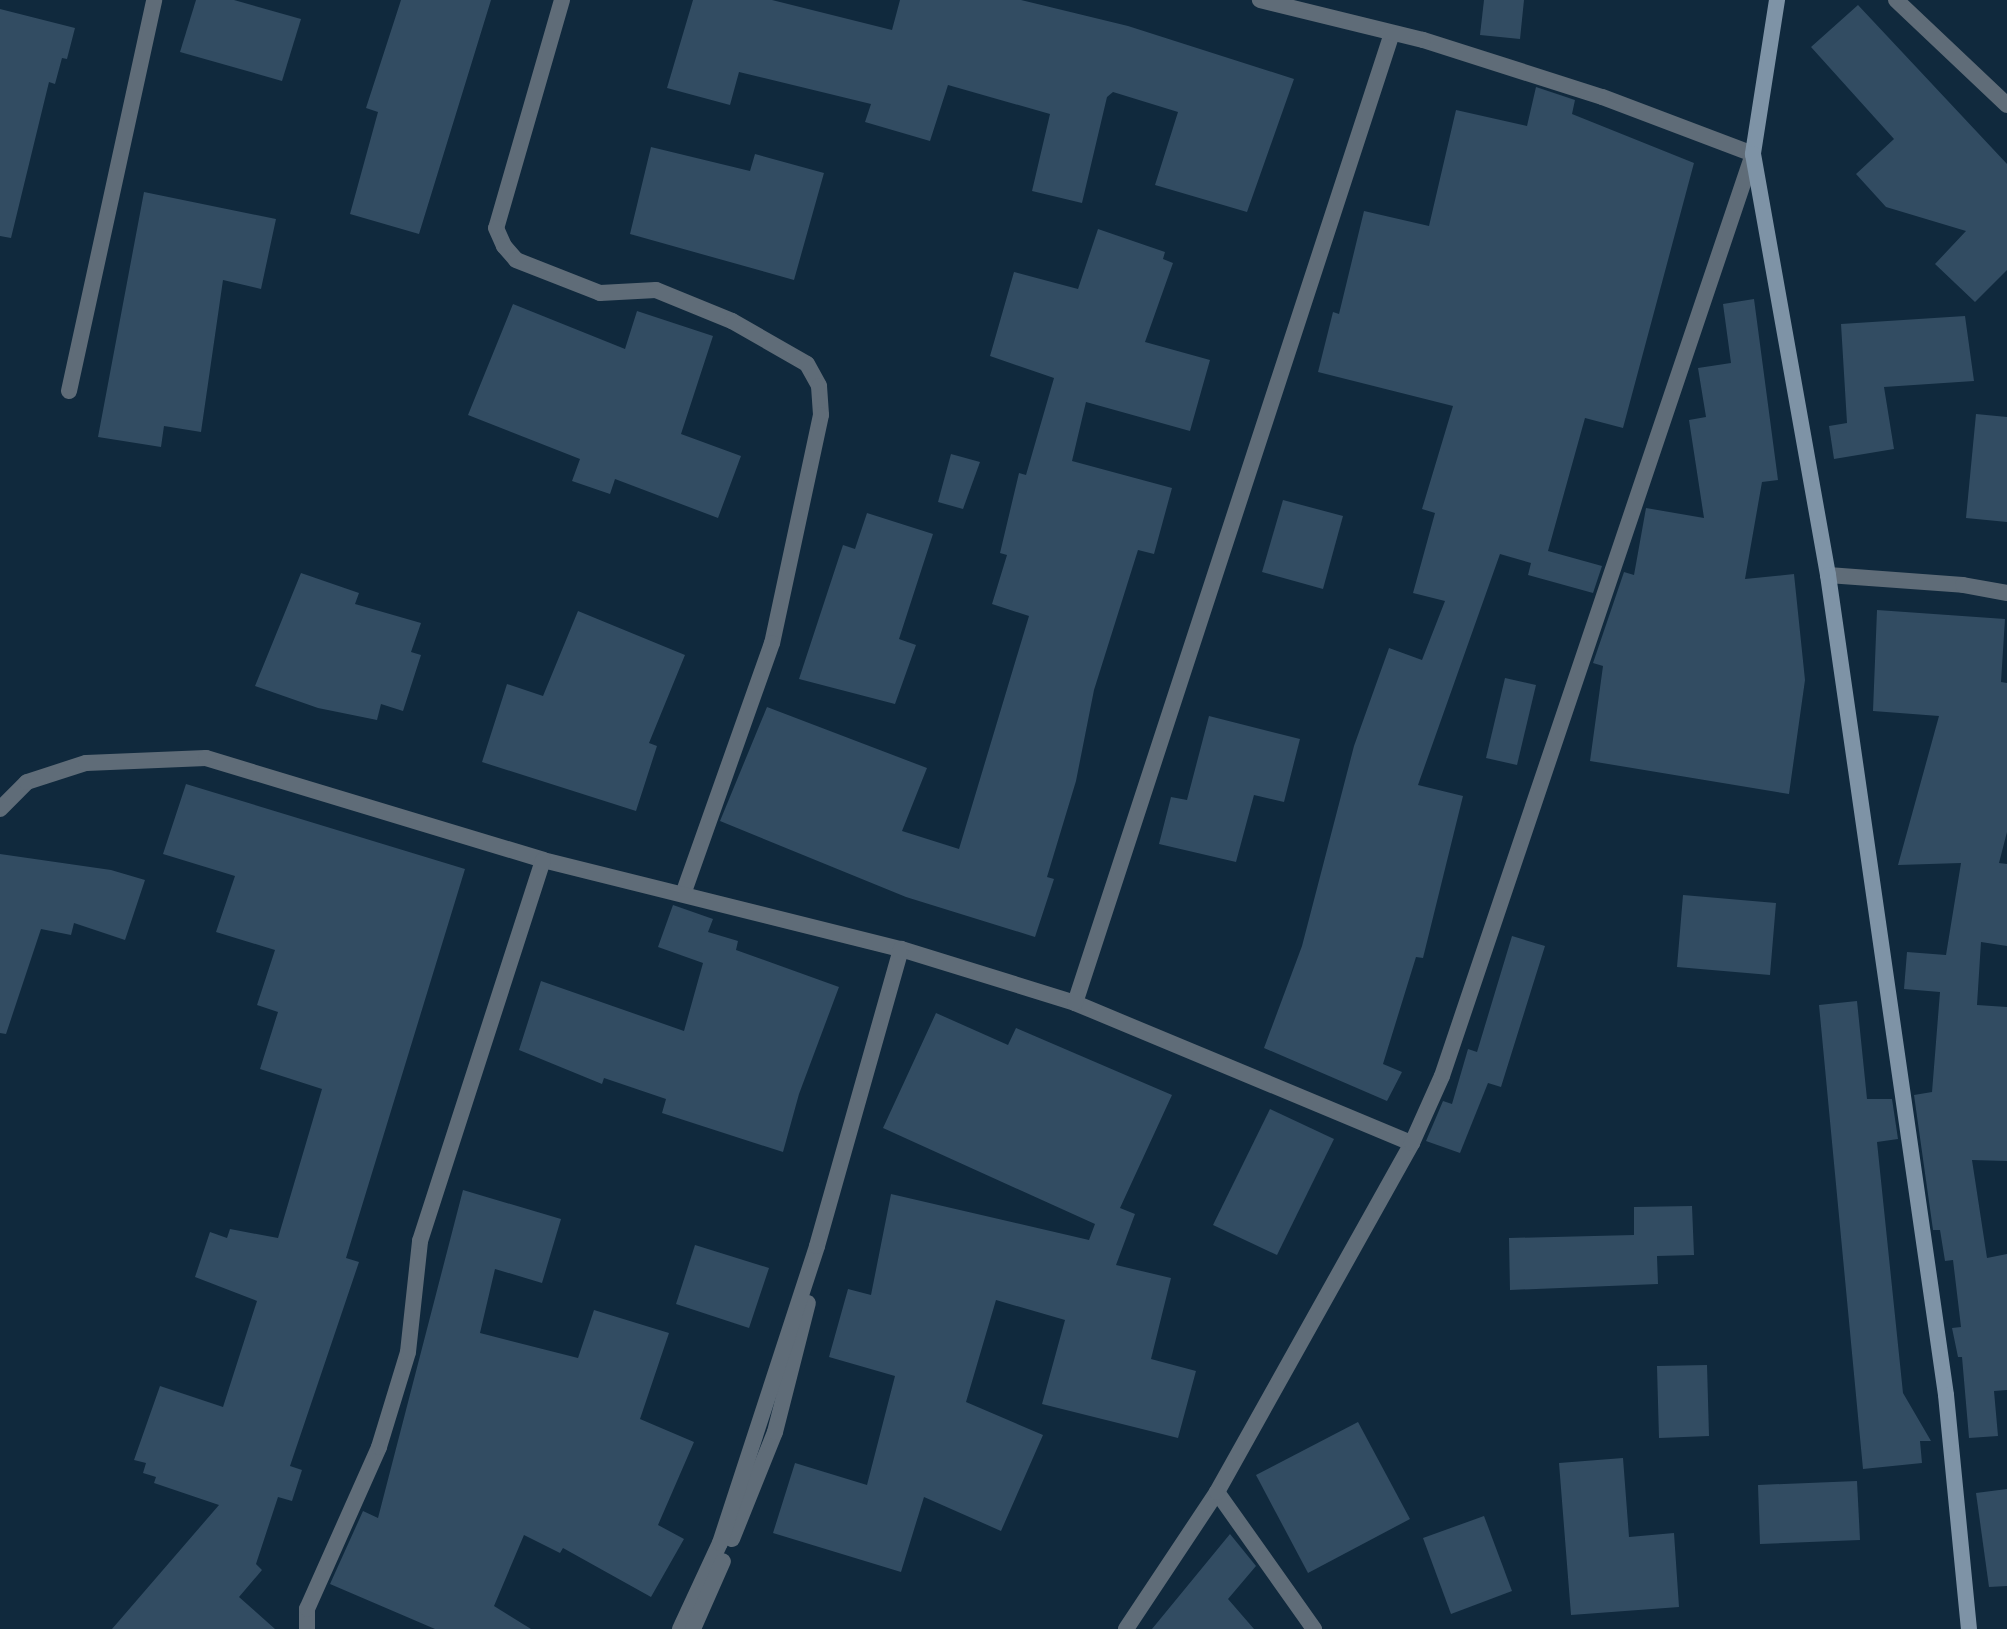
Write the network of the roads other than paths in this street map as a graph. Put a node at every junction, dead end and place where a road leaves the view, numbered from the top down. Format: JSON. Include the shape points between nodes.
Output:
{"nodes":[{"id":1,"x":154,"y":0,"type":"edge"},
{"id":2,"x":562,"y":0,"type":"edge"},
{"id":3,"x":1260,"y":0,"type":"edge"},
{"id":4,"x":1777,"y":0,"type":"edge"},
{"id":5,"x":1896,"y":0,"type":"edge"},
{"id":6,"x":1392,"y":33,"type":"junction"},
{"id":7,"x":2007,"y":105,"type":"edge"},
{"id":8,"x":1753,"y":154,"type":"junction"},
{"id":9,"x":69,"y":391,"type":"dead end"},
{"id":10,"x":1828,"y":575,"type":"junction"},
{"id":11,"x":2007,"y":593,"type":"edge"},
{"id":12,"x":0,"y":809,"type":"edge"},
{"id":13,"x":543,"y":860,"type":"junction"},
{"id":14,"x":683,"y":894,"type":"junction"},
{"id":15,"x":901,"y":949,"type":"junction"},
{"id":16,"x":1075,"y":1003,"type":"junction"},
{"id":17,"x":1412,"y":1143,"type":"junction"},
{"id":18,"x":1217,"y":1492,"type":"junction"},
{"id":19,"x":307,"y":1629,"type":"edge"},
{"id":20,"x":680,"y":1629,"type":"edge"},
{"id":21,"x":693,"y":1629,"type":"edge"},
{"id":22,"x":1126,"y":1629,"type":"edge"},
{"id":23,"x":1314,"y":1629,"type":"edge"},
{"id":24,"x":1969,"y":1629,"type":"edge"}],
"edges":[{"from":1,"to":9,"type":"street"},
{"from":2,"to":14,"type":"street","via":[[496,228],[504,246],[516,260],[600,293],[656,290],[732,321],[807,364],[819,386],[821,415],[772,643]]},
{"from":3,"to":6,"type":"street"},
{"from":4,"to":8,"type":"street"},
{"from":5,"to":7,"type":"street"},
{"from":6,"to":8,"type":"street","via":[[1602,97]]},
{"from":6,"to":16,"type":"street"},
{"from":8,"to":10,"type":"street"},
{"from":8,"to":17,"type":"street","via":[[1442,1076]]},
{"from":10,"to":11,"type":"street"},
{"from":10,"to":24,"type":"street","via":[[1946,1395]]},
{"from":12,"to":13,"type":"street","via":[[27,782],[86,763],[206,758]]},
{"from":13,"to":14,"type":"street"},
{"from":13,"to":19,"type":"street","via":[[420,1241],[408,1352],[387,1420],[307,1609]]},
{"from":14,"to":15,"type":"street"},
{"from":15,"to":16,"type":"street"},
{"from":15,"to":20,"type":"street","via":[[788,1335],[720,1543]]},
{"from":15,"to":21,"type":"street","via":[[775,1432]]},
{"from":16,"to":17,"type":"street"},
{"from":17,"to":18,"type":"street"},
{"from":18,"to":22,"type":"street"},
{"from":18,"to":23,"type":"street"}]}
